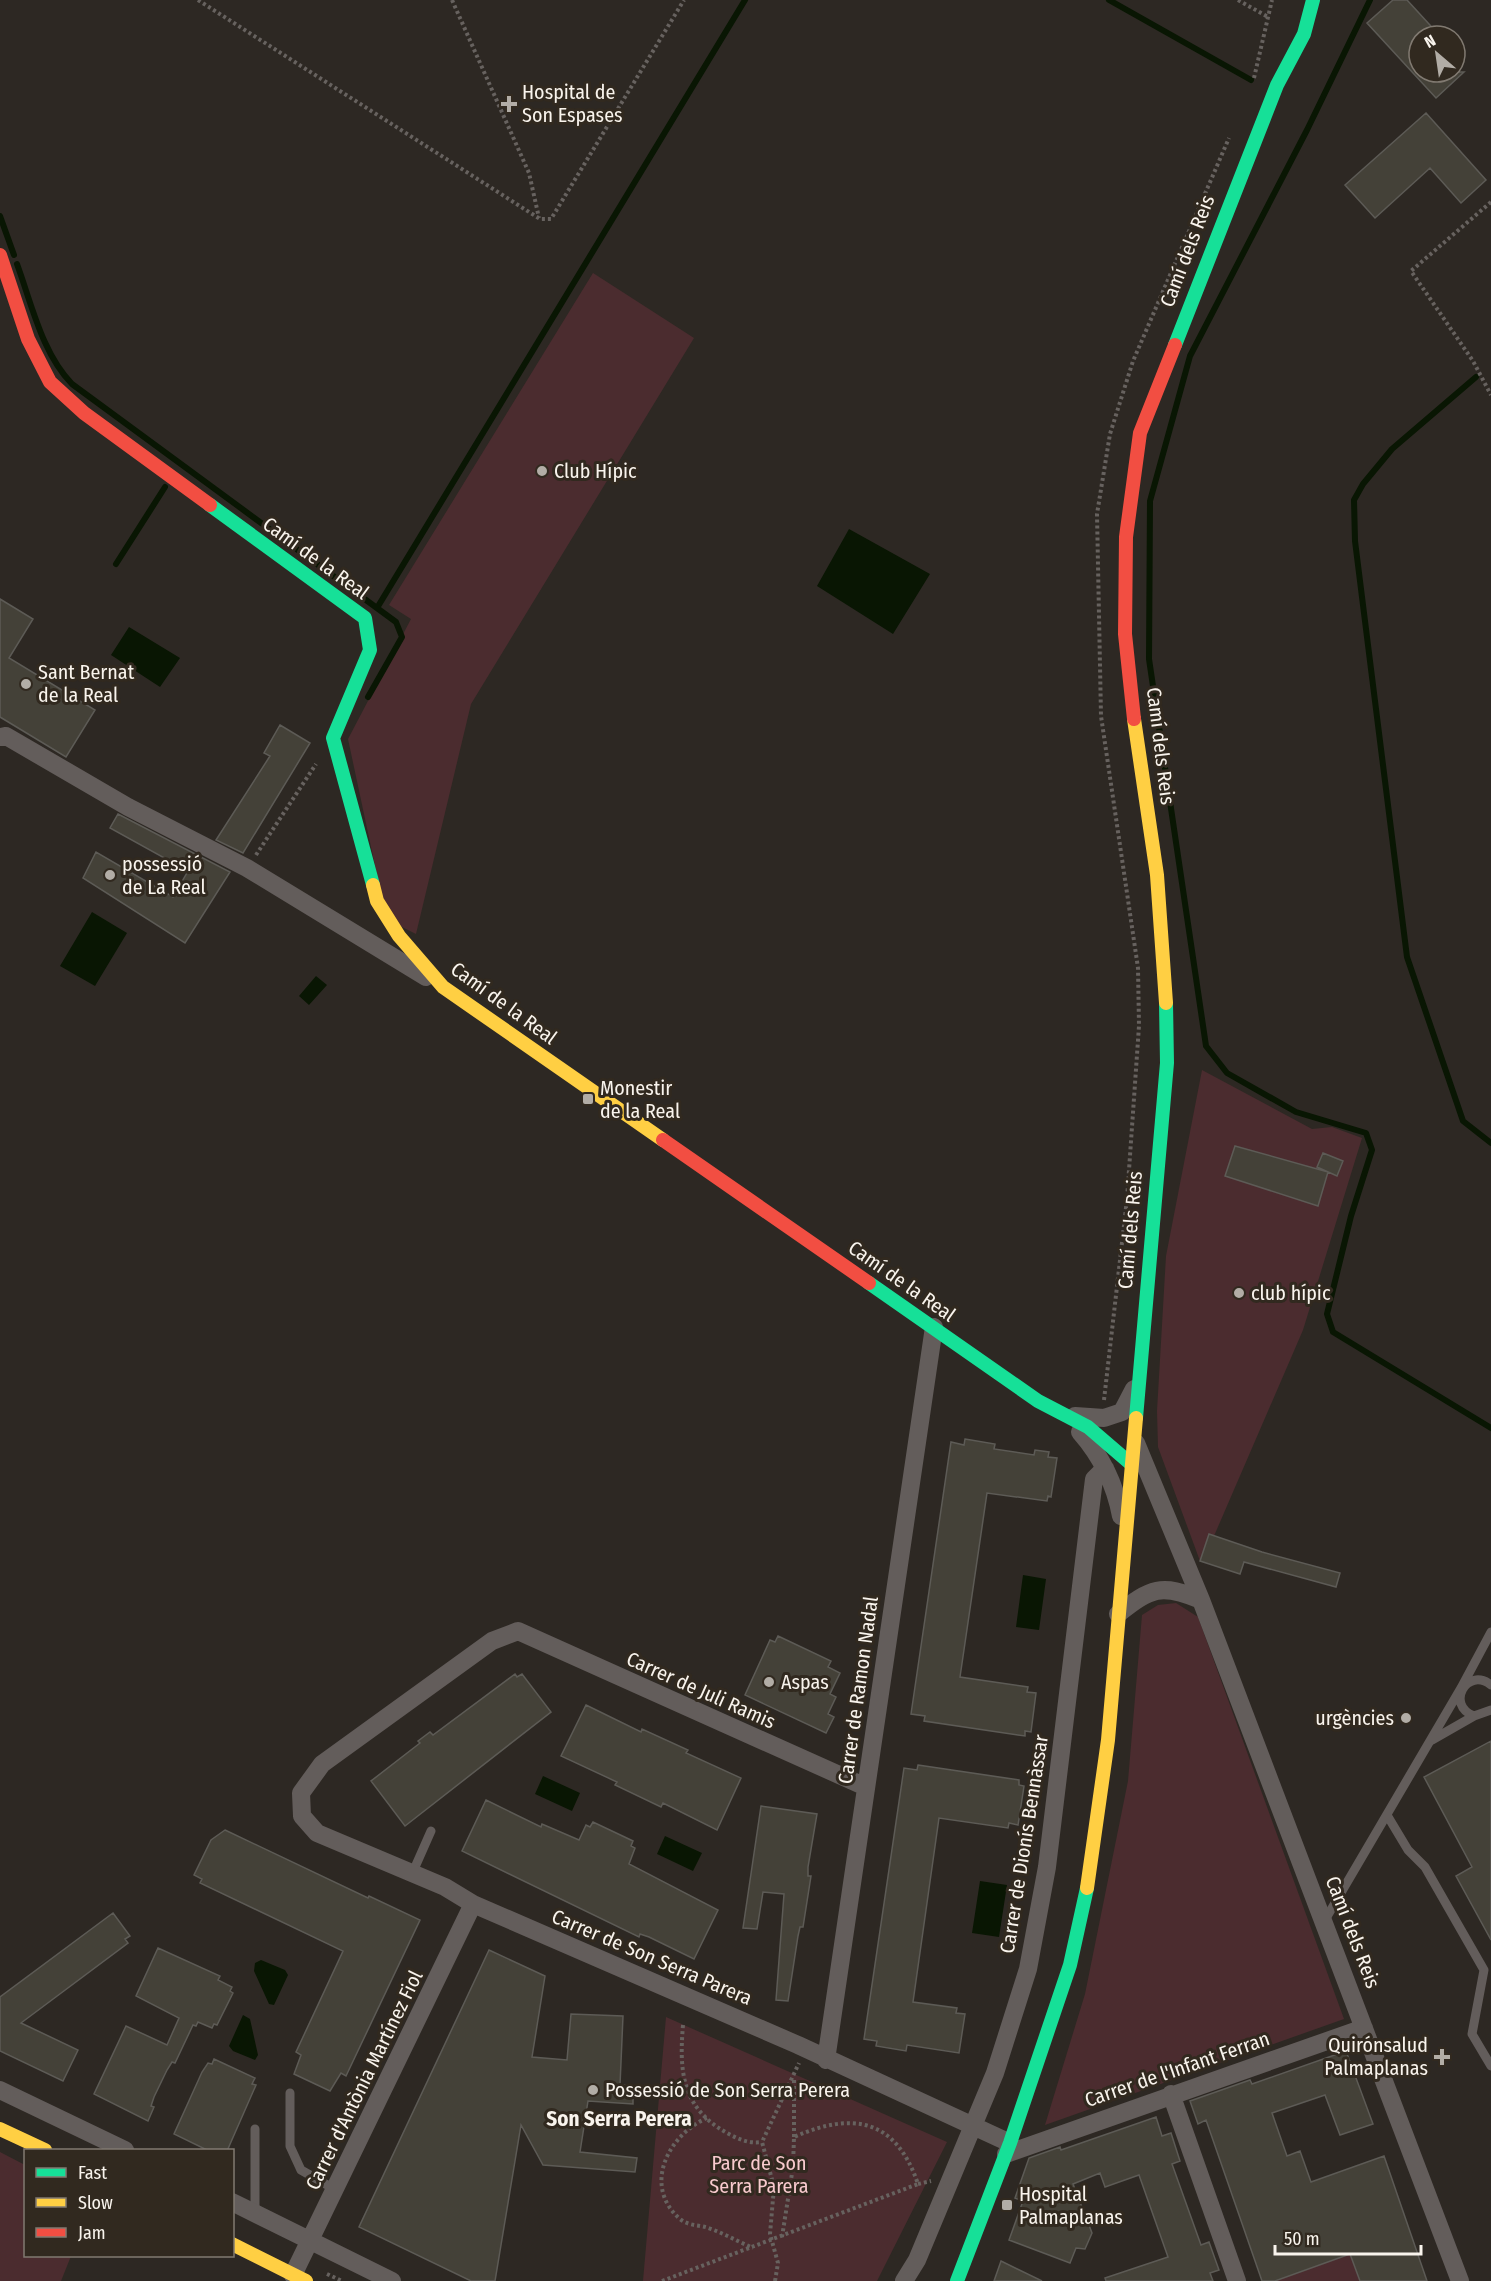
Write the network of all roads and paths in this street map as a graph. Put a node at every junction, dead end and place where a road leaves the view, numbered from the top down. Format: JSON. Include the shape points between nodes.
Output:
{"nodes":[{"id":1,"x":198,"y":0,"type":"edge"},
{"id":2,"x":452,"y":0,"type":"edge"},
{"id":3,"x":684,"y":0,"type":"edge"},
{"id":4,"x":1238,"y":0,"type":"edge"},
{"id":5,"x":1313,"y":0,"type":"edge"},
{"id":6,"x":1268,"y":17,"type":"dead end"},
{"id":7,"x":1288,"y":32,"type":"dead end"},
{"id":8,"x":1277,"y":85,"type":"junction"},
{"id":9,"x":1491,"y":202,"type":"edge"},
{"id":10,"x":540,"y":219,"type":"junction"},
{"id":11,"x":0,"y":255,"type":"edge"},
{"id":12,"x":1491,"y":395,"type":"edge"},
{"id":13,"x":3,"y":736,"type":"edge"},
{"id":14,"x":333,"y":738,"type":"junction"},
{"id":15,"x":247,"y":868,"type":"junction"},
{"id":16,"x":443,"y":987,"type":"junction"},
{"id":17,"x":934,"y":1327,"type":"junction"},
{"id":18,"x":1139,"y":1379,"type":"junction"},
{"id":19,"x":1065,"y":1415,"type":"junction"},
{"id":20,"x":1133,"y":1437,"type":"junction"},
{"id":21,"x":1131,"y":1464,"type":"junction"},
{"id":22,"x":1105,"y":1468,"type":"junction"},
{"id":23,"x":1125,"y":1538,"type":"junction"},
{"id":24,"x":1201,"y":1600,"type":"junction"},
{"id":25,"x":1118,"y":1614,"type":"junction"},
{"id":26,"x":1491,"y":1632,"type":"edge"},
{"id":27,"x":1491,"y":1685,"type":"edge"},
{"id":28,"x":1461,"y":1688,"type":"junction"},
{"id":29,"x":1491,"y":1710,"type":"edge"},
{"id":30,"x":1474,"y":1716,"type":"junction"},
{"id":31,"x":1430,"y":1742,"type":"junction"},
{"id":32,"x":866,"y":1787,"type":"junction"},
{"id":33,"x":302,"y":1793,"type":"joint"},
{"id":34,"x":1387,"y":1815,"type":"junction"},
{"id":35,"x":431,"y":1831,"type":"dead end"},
{"id":36,"x":412,"y":1874,"type":"junction"},
{"id":37,"x":473,"y":1904,"type":"junction"},
{"id":38,"x":1325,"y":1920,"type":"junction"},
{"id":39,"x":683,"y":2025,"type":"dead end"},
{"id":40,"x":1365,"y":2028,"type":"junction"},
{"id":41,"x":826,"y":2060,"type":"junction"},
{"id":42,"x":1491,"y":2066,"type":"edge"},
{"id":43,"x":0,"y":2090,"type":"edge"},
{"id":44,"x":290,"y":2093,"type":"dead end"},
{"id":45,"x":1171,"y":2094,"type":"junction"},
{"id":46,"x":707,"y":2118,"type":"junction"},
{"id":47,"x":972,"y":2127,"type":"junction"},
{"id":48,"x":0,"y":2129,"type":"edge"},
{"id":49,"x":255,"y":2129,"type":"dead end"},
{"id":50,"x":794,"y":2137,"type":"junction"},
{"id":51,"x":762,"y":2142,"type":"junction"},
{"id":52,"x":41,"y":2149,"type":"edge"},
{"id":53,"x":121,"y":2149,"type":"edge"},
{"id":54,"x":1008,"y":2149,"type":"junction"},
{"id":55,"x":336,"y":2190,"type":"junction"},
{"id":56,"x":234,"y":2203,"type":"edge"},
{"id":57,"x":255,"y":2213,"type":"junction"},
{"id":58,"x":782,"y":2237,"type":"junction"},
{"id":59,"x":311,"y":2240,"type":"junction"},
{"id":60,"x":772,"y":2241,"type":"junction"},
{"id":61,"x":234,"y":2245,"type":"edge"},
{"id":62,"x":753,"y":2248,"type":"junction"},
{"id":63,"x":299,"y":2278,"type":"edge"},
{"id":64,"x":392,"y":2281,"type":"edge"},
{"id":65,"x":662,"y":2281,"type":"edge"},
{"id":66,"x":775,"y":2281,"type":"edge"},
{"id":67,"x":904,"y":2281,"type":"edge"},
{"id":68,"x":957,"y":2281,"type":"edge"},
{"id":69,"x":1236,"y":2281,"type":"edge"},
{"id":70,"x":1460,"y":2281,"type":"edge"}],
"edges":[{"from":1,"to":10,"type":"path"},
{"from":2,"to":10,"type":"path","via":[[529,174]]},
{"from":3,"to":10,"type":"path","via":[[551,219]]},
{"from":4,"to":6,"type":"path"},
{"from":5,"to":8,"type":"street","name":"Camí dels Reis","via":[[1304,34]]},
{"from":7,"to":8,"type":"street","name":"Camí dels Reis"},
{"from":8,"to":18,"type":"street","name":"Camí dels Reis","via":[[1140,433],[1126,537],[1125,634],[1137,749],[1157,875],[1166,977],[1167,1063]]},
{"from":9,"to":12,"type":"path","via":[[1411,271]]},
{"from":11,"to":14,"type":"street","name":"Camí de la Real","via":[[28,339],[50,382],[84,413],[365,618],[370,650]]},
{"from":13,"to":15,"type":"street"},
{"from":14,"to":15,"type":"path"},
{"from":14,"to":16,"type":"street","name":"Camí de la Real","via":[[376,901],[399,936]]},
{"from":15,"to":16,"type":"street"},
{"from":16,"to":17,"type":"street","name":"Camí de la Real"},
{"from":17,"to":19,"type":"street","name":"Camí de la Real","via":[[1038,1401]]},
{"from":17,"to":32,"type":"street","name":"Carrer de Ramon Nadal"},
{"from":18,"to":19,"type":"street","via":[[1122,1412],[1104,1418]]},
{"from":18,"to":20,"type":"street","name":"Camí dels Reis"},
{"from":19,"to":21,"type":"street","name":"Camí de la Real","via":[[1088,1426]]},
{"from":19,"to":22,"type":"street","via":[[1092,1445]]},
{"from":20,"to":21,"type":"street","name":"Camí dels Reis"},
{"from":20,"to":24,"type":"street","name":"Camí dels Reis"},
{"from":21,"to":23,"type":"street","name":"Camí dels Reis"},
{"from":22,"to":23,"type":"street","via":[[1115,1486]]},
{"from":22,"to":47,"type":"street","name":"Carrer de Dionís Bennàssar","via":[[1094,1479],[1047,1867],[1028,1969]]},
{"from":23,"to":25,"type":"street","name":"Camí dels Reis"},
{"from":24,"to":25,"type":"street","via":[[1164,1588],[1144,1594]]},
{"from":24,"to":38,"type":"street","name":"Camí dels Reis"},
{"from":25,"to":54,"type":"street","name":"Camí dels Reis","via":[[1108,1740],[1092,1863],[1070,1965]]},
{"from":26,"to":28,"type":"lane"},
{"from":27,"to":28,"type":"lane","via":[[1478,1679]]},
{"from":28,"to":30,"type":"lane","via":[[1461,1705]]},
{"from":28,"to":31,"type":"lane"},
{"from":29,"to":30,"type":"lane"},
{"from":30,"to":31,"type":"lane"},
{"from":31,"to":34,"type":"lane"},
{"from":32,"to":33,"type":"street","name":"Carrer de Juli Ramis","via":[[518,1631],[492,1641],[322,1764]]},
{"from":32,"to":41,"type":"street","name":"Carrer de Ramon Nadal"},
{"from":33,"to":36,"type":"street","name":"Carrer de Son Serra Parera","via":[[302,1816],[317,1833]]},
{"from":34,"to":38,"type":"lane"},
{"from":34,"to":42,"type":"lane","via":[[1407,1850],[1425,1867],[1484,1970],[1472,2034]]},
{"from":35,"to":36,"type":"lane"},
{"from":36,"to":37,"type":"street","name":"Carrer de Son Serra Parera"},
{"from":37,"to":41,"type":"street","name":"Carrer de Son Serra Parera"},
{"from":37,"to":55,"type":"street","name":"Carrer d'Antònia Martínez Fiol"},
{"from":38,"to":40,"type":"street","name":"Camí dels Reis"},
{"from":39,"to":46,"type":"path","via":[[683,2080],[688,2096]]},
{"from":40,"to":45,"type":"street","name":"Carrer de l'Infant Ferran"},
{"from":40,"to":70,"type":"street","name":"Camí dels Reis"},
{"from":41,"to":47,"type":"street","name":"Carrer de Son Serra Parera"},
{"from":43,"to":53,"type":"street"},
{"from":44,"to":55,"type":"lane","via":[[290,2146],[300,2170]]},
{"from":45,"to":54,"type":"street","name":"Carrer de l'Infant Ferran"},
{"from":45,"to":69,"type":"street"},
{"from":46,"to":51,"type":"path","via":[[713,2125],[752,2144]]},
{"from":46,"to":62,"type":"path","via":[[694,2123],[672,2144],[664,2161],[663,2192],[670,2206],[690,2226],[708,2227]]},
{"from":47,"to":54,"type":"street","name":"Carrer de Son Serra Parera"},
{"from":47,"to":67,"type":"street","name":"Carrer de Dionís Bennàssar","via":[[917,2260]]},
{"from":48,"to":52,"type":"street"},
{"from":49,"to":57,"type":"lane"},
{"from":50,"to":51,"type":"path","via":[[795,2074]]},
{"from":50,"to":58,"type":"path"},
{"from":50,"to":58,"type":"path","via":[[826,2124],[844,2122],[879,2130],[892,2139],[910,2163],[918,2184]]},
{"from":51,"to":60,"type":"path","via":[[774,2187]]},
{"from":54,"to":68,"type":"street"},
{"from":55,"to":59,"type":"street","name":"Carrer d'Antònia Martínez Fiol"},
{"from":56,"to":57,"type":"street"},
{"from":57,"to":59,"type":"street"},
{"from":58,"to":60,"type":"path"},
{"from":59,"to":63,"type":"street","name":"Carrer d'Antònia Martínez Fiol"},
{"from":59,"to":64,"type":"street"},
{"from":60,"to":62,"type":"path"},
{"from":60,"to":66,"type":"path","via":[[778,2263]]},
{"from":61,"to":63,"type":"street"},
{"from":62,"to":65,"type":"path"}]}
